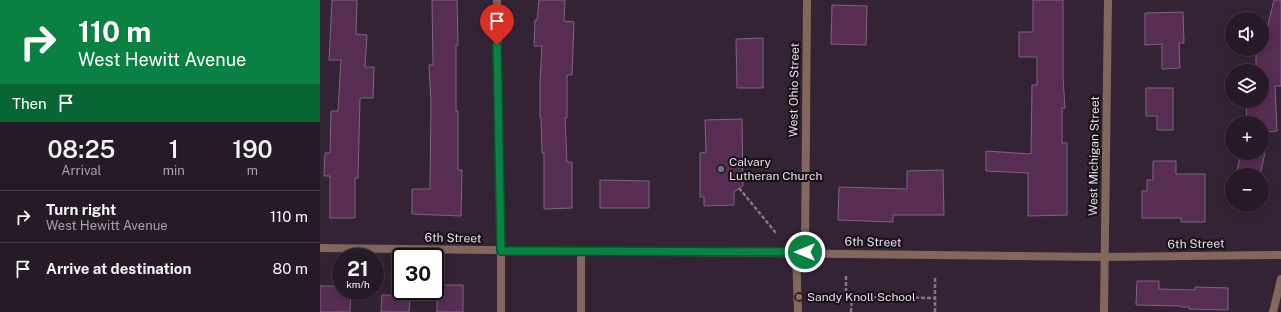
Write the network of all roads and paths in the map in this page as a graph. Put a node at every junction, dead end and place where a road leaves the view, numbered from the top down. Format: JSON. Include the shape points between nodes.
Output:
{"nodes":[{"id":1,"x":497,"y":0,"type":"edge"},
{"id":2,"x":807,"y":0,"type":"edge"},
{"id":3,"x":1108,"y":0,"type":"edge"},
{"id":4,"x":739,"y":188,"type":"dead end"},
{"id":5,"x":776,"y":233,"type":"dead end"},
{"id":6,"x":320,"y":248,"type":"edge"},
{"id":7,"x":501,"y":251,"type":"junction"},
{"id":8,"x":581,"y":251,"type":"junction"},
{"id":9,"x":796,"y":252,"type":"junction"},
{"id":10,"x":805,"y":252,"type":"junction"},
{"id":11,"x":1281,"y":255,"type":"edge"},
{"id":12,"x":1104,"y":257,"type":"junction"},
{"id":13,"x":846,"y":276,"type":"dead end"},
{"id":14,"x":935,"y":277,"type":"dead end"},
{"id":15,"x":1281,"y":279,"type":"edge"},
{"id":16,"x":852,"y":297,"type":"junction"},
{"id":17,"x":935,"y":298,"type":"junction"},
{"id":18,"x":501,"y":312,"type":"edge"},
{"id":19,"x":581,"y":312,"type":"edge"},
{"id":20,"x":798,"y":312,"type":"edge"},
{"id":21,"x":851,"y":312,"type":"edge"},
{"id":22,"x":935,"y":312,"type":"edge"},
{"id":23,"x":1104,"y":312,"type":"edge"},
{"id":24,"x":1273,"y":312,"type":"edge"}],
"edges":[{"from":1,"to":7,"type":"street"},
{"from":2,"to":10,"type":"street","name":"West Ohio Street"},
{"from":3,"to":12,"type":"street","name":"West Michigan Street"},
{"from":4,"to":5,"type":"path"},
{"from":6,"to":7,"type":"street","name":"6th Street"},
{"from":7,"to":8,"type":"street","name":"6th Street"},
{"from":7,"to":18,"type":"street"},
{"from":8,"to":9,"type":"street","name":"6th Street"},
{"from":8,"to":19,"type":"street"},
{"from":9,"to":10,"type":"street","name":"6th Street"},
{"from":9,"to":20,"type":"street"},
{"from":10,"to":12,"type":"street","name":"6th Street"},
{"from":11,"to":12,"type":"street","name":"6th Street"},
{"from":12,"to":23,"type":"street","name":"West Michigan Street"},
{"from":13,"to":16,"type":"path","via":[[846,297]]},
{"from":14,"to":17,"type":"path"},
{"from":15,"to":24,"type":"street"},
{"from":16,"to":17,"type":"path"},
{"from":16,"to":21,"type":"path"},
{"from":17,"to":22,"type":"path"}]}
